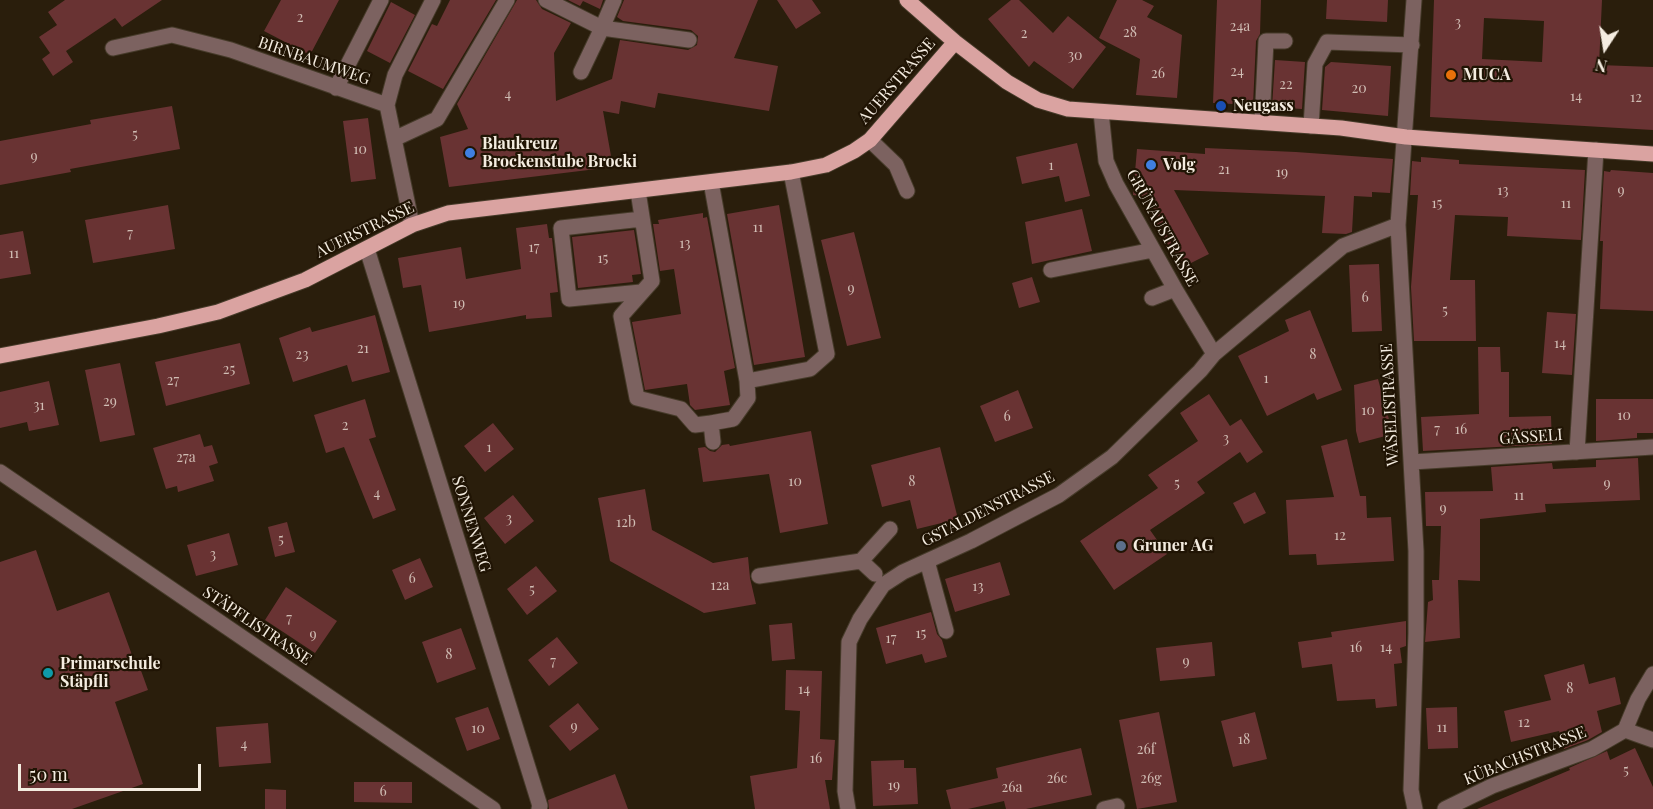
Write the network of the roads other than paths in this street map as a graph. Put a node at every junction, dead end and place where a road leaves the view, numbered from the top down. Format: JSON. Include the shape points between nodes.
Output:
{"nodes":[{"id":1,"x":381,"y":0,"type":"edge"},
{"id":2,"x":433,"y":0,"type":"edge"},
{"id":3,"x":507,"y":0,"type":"edge"},
{"id":4,"x":546,"y":0,"type":"edge"},
{"id":5,"x":614,"y":0,"type":"edge"},
{"id":6,"x":907,"y":0,"type":"edge"},
{"id":7,"x":1414,"y":0,"type":"edge"},
{"id":8,"x":602,"y":28,"type":"junction"},
{"id":9,"x":689,"y":40,"type":"dead end"},
{"id":10,"x":1285,"y":41,"type":"dead end"},
{"id":11,"x":955,"y":42,"type":"junction"},
{"id":12,"x":1412,"y":45,"type":"junction"},
{"id":13,"x":113,"y":48,"type":"dead end"},
{"id":14,"x":581,"y":72,"type":"dead end"},
{"id":15,"x":336,"y":88,"type":"junction"},
{"id":16,"x":387,"y":105,"type":"junction"},
{"id":17,"x":1101,"y":112,"type":"junction"},
{"id":18,"x":1262,"y":122,"type":"junction"},
{"id":19,"x":1311,"y":126,"type":"junction"},
{"id":20,"x":1406,"y":137,"type":"junction"},
{"id":21,"x":394,"y":139,"type":"junction"},
{"id":22,"x":870,"y":140,"type":"junction"},
{"id":23,"x":1596,"y":150,"type":"junction"},
{"id":24,"x":1653,"y":154,"type":"edge"},
{"id":25,"x":791,"y":172,"type":"junction"},
{"id":26,"x":711,"y":182,"type":"junction"},
{"id":27,"x":638,"y":191,"type":"junction"},
{"id":28,"x":907,"y":192,"type":"dead end"},
{"id":29,"x":642,"y":219,"type":"junction"},
{"id":30,"x":412,"y":225,"type":"junction"},
{"id":31,"x":1398,"y":225,"type":"junction"},
{"id":32,"x":367,"y":249,"type":"junction"},
{"id":33,"x":1153,"y":250,"type":"junction"},
{"id":34,"x":1051,"y":270,"type":"dead end"},
{"id":35,"x":1175,"y":289,"type":"junction"},
{"id":36,"x":641,"y":292,"type":"junction"},
{"id":37,"x":1152,"y":298,"type":"dead end"},
{"id":38,"x":1215,"y":354,"type":"junction"},
{"id":39,"x":0,"y":356,"type":"edge"},
{"id":40,"x":747,"y":381,"type":"junction"},
{"id":41,"x":711,"y":423,"type":"junction"},
{"id":42,"x":713,"y":442,"type":"dead end"},
{"id":43,"x":1653,"y":447,"type":"edge"},
{"id":44,"x":1577,"y":452,"type":"junction"},
{"id":45,"x":1412,"y":462,"type":"junction"},
{"id":46,"x":0,"y":472,"type":"edge"},
{"id":47,"x":890,"y":529,"type":"dead end"},
{"id":48,"x":861,"y":561,"type":"junction"},
{"id":49,"x":927,"y":561,"type":"junction"},
{"id":50,"x":875,"y":574,"type":"dead end"},
{"id":51,"x":759,"y":576,"type":"dead end"},
{"id":52,"x":946,"y":631,"type":"dead end"},
{"id":53,"x":1653,"y":674,"type":"edge"},
{"id":54,"x":1624,"y":730,"type":"junction"},
{"id":55,"x":1653,"y":740,"type":"edge"},
{"id":56,"x":493,"y":809,"type":"edge"},
{"id":57,"x":538,"y":809,"type":"edge"},
{"id":58,"x":848,"y":809,"type":"edge"},
{"id":59,"x":1415,"y":809,"type":"edge"},
{"id":60,"x":1445,"y":809,"type":"edge"}],
"edges":[{"from":1,"to":15,"type":"street"},
{"from":2,"to":16,"type":"street","via":[[395,75]]},
{"from":3,"to":21,"type":"street","via":[[437,119]]},
{"from":4,"to":8,"type":"street"},
{"from":5,"to":8,"type":"street"},
{"from":6,"to":11,"type":"main road"},
{"from":7,"to":12,"type":"street","name":"WÄSELISTRASSE"},
{"from":8,"to":9,"type":"street"},
{"from":8,"to":14,"type":"street"},
{"from":10,"to":18,"type":"street","via":[[1266,41]]},
{"from":11,"to":17,"type":"main road","via":[[1007,82],[1038,100],[1068,109]]},
{"from":11,"to":22,"type":"main road","name":"AUERSTRASSE"},
{"from":12,"to":19,"type":"street","via":[[1327,42],[1315,64]]},
{"from":12,"to":20,"type":"street","name":"WÄSELISTRASSE"},
{"from":13,"to":15,"type":"street","name":"BIRNBAUMWEG","via":[[172,35],[231,50]]},
{"from":15,"to":16,"type":"street","name":"BIRNBAUMWEG"},
{"from":16,"to":21,"type":"street"},
{"from":17,"to":18,"type":"main road"},
{"from":17,"to":33,"type":"street","name":"GRÜNAUSTRASSE","via":[[1106,161]]},
{"from":18,"to":19,"type":"main road"},
{"from":19,"to":20,"type":"main road"},
{"from":20,"to":23,"type":"main road"},
{"from":20,"to":31,"type":"street","name":"WÄSELISTRASSE"},
{"from":21,"to":30,"type":"street"},
{"from":22,"to":25,"type":"main road","name":"AUERSTRASSE","via":[[826,165]]},
{"from":22,"to":28,"type":"street","via":[[896,165]]},
{"from":23,"to":24,"type":"main road"},
{"from":23,"to":44,"type":"street"},
{"from":25,"to":26,"type":"main road","name":"AUERSTRASSE"},
{"from":25,"to":40,"type":"street","via":[[827,354],[810,369]]},
{"from":26,"to":27,"type":"main road","name":"AUERSTRASSE"},
{"from":26,"to":40,"type":"street"},
{"from":27,"to":29,"type":"street"},
{"from":27,"to":30,"type":"main road","name":"AUERSTRASSE","via":[[448,213]]},
{"from":29,"to":36,"type":"street","via":[[652,281]]},
{"from":29,"to":36,"type":"street","via":[[561,228],[569,299]]},
{"from":30,"to":32,"type":"main road","name":"AUERSTRASSE"},
{"from":31,"to":38,"type":"street","name":"GSTALDENSTRASSE","via":[[1343,246]]},
{"from":31,"to":45,"type":"street","name":"WÄSELISTRASSE"},
{"from":32,"to":39,"type":"main road","name":"AUERSTRASSE","via":[[306,280],[218,312]]},
{"from":32,"to":57,"type":"street","name":"SONNENWEG"},
{"from":33,"to":34,"type":"street"},
{"from":33,"to":35,"type":"street","name":"GRÜNAUSTRASSE"},
{"from":35,"to":37,"type":"street"},
{"from":35,"to":38,"type":"street","name":"GRÜNAUSTRASSE"},
{"from":36,"to":41,"type":"street","via":[[621,316],[637,398],[681,409],[695,425]]},
{"from":38,"to":49,"type":"street","name":"GSTALDENSTRASSE","via":[[1112,457],[1046,502]]},
{"from":40,"to":41,"type":"street","via":[[748,398],[733,419]]},
{"from":41,"to":42,"type":"street"},
{"from":43,"to":44,"type":"street","name":"GÄSSELI"},
{"from":44,"to":45,"type":"street","name":"GÄSSELI"},
{"from":45,"to":59,"type":"street","name":"WÄSELISTRASSE","via":[[1416,633],[1411,790]]},
{"from":46,"to":56,"type":"street","name":"STÄPFLISTRASSE"},
{"from":47,"to":48,"type":"street"},
{"from":48,"to":50,"type":"street"},
{"from":48,"to":51,"type":"street"},
{"from":49,"to":52,"type":"street"},
{"from":49,"to":58,"type":"street","name":"GSTALDENSTRASSE","via":[[883,585],[849,642],[845,791]]},
{"from":53,"to":54,"type":"street"},
{"from":54,"to":55,"type":"street"},
{"from":54,"to":60,"type":"street","name":"KÜBACHSTRASSE","via":[[1592,749],[1492,786]]}]}
